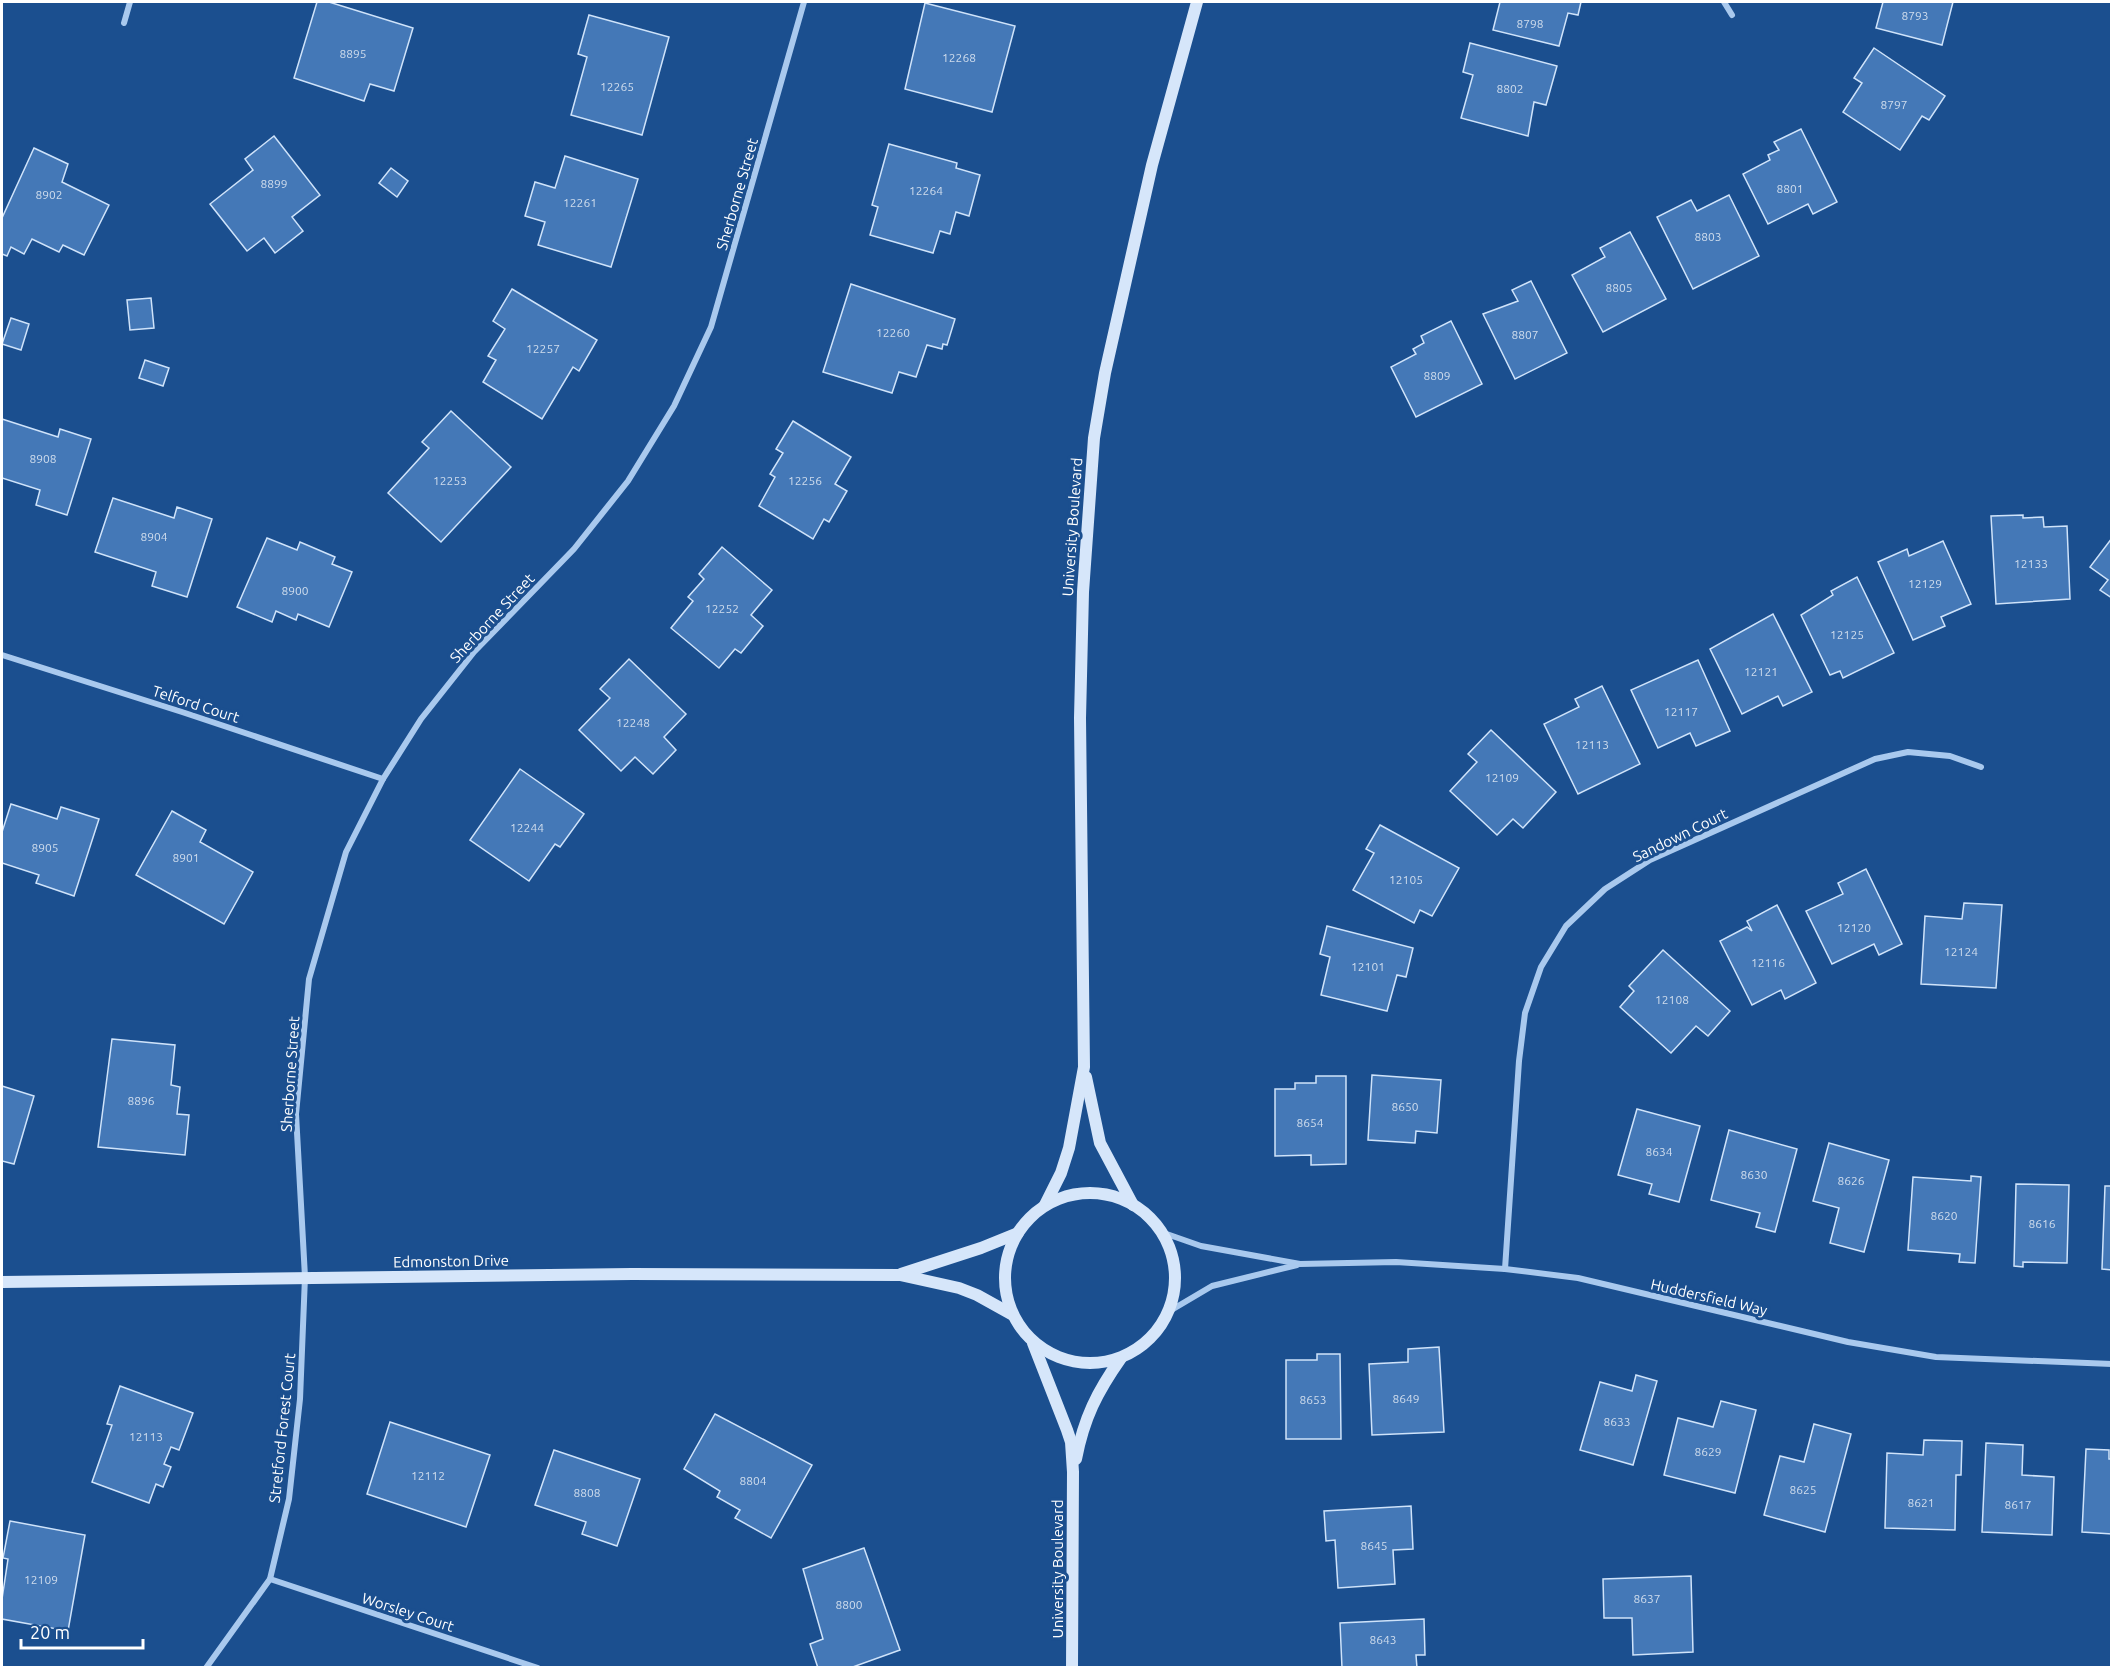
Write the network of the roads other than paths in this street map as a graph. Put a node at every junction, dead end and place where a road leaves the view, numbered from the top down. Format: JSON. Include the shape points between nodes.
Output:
{"nodes":[{"id":1,"x":130,"y":2,"type":"edge"},
{"id":2,"x":804,"y":2,"type":"edge"},
{"id":3,"x":1197,"y":2,"type":"edge"},
{"id":4,"x":1724,"y":2,"type":"edge"},
{"id":5,"x":1732,"y":15,"type":"dead end"},
{"id":6,"x":124,"y":23,"type":"dead end"},
{"id":7,"x":2,"y":655,"type":"edge"},
{"id":8,"x":1982,"y":767,"type":"dead end"},
{"id":9,"x":383,"y":779,"type":"junction"},
{"id":10,"x":1084,"y":1067,"type":"junction"},
{"id":11,"x":1045,"y":1205,"type":"junction"},
{"id":12,"x":1133,"y":1205,"type":"junction"},
{"id":13,"x":1161,"y":1232,"type":"junction"},
{"id":14,"x":1018,"y":1233,"type":"junction"},
{"id":15,"x":1300,"y":1264,"type":"junction"},
{"id":16,"x":1505,"y":1269,"type":"junction"},
{"id":17,"x":900,"y":1275,"type":"junction"},
{"id":18,"x":305,"y":1278,"type":"junction"},
{"id":19,"x":2,"y":1282,"type":"edge"},
{"id":20,"x":1168,"y":1312,"type":"junction"},
{"id":21,"x":1013,"y":1315,"type":"junction"},
{"id":22,"x":1033,"y":1342,"type":"junction"},
{"id":23,"x":1121,"y":1358,"type":"junction"},
{"id":24,"x":2112,"y":1364,"type":"edge"},
{"id":25,"x":1073,"y":1472,"type":"junction"},
{"id":26,"x":270,"y":1579,"type":"junction"},
{"id":27,"x":207,"y":1668,"type":"edge"},
{"id":28,"x":538,"y":1668,"type":"edge"},
{"id":29,"x":1072,"y":1668,"type":"edge"}],
"edges":[{"from":1,"to":6,"type":"street"},
{"from":2,"to":9,"type":"street","name":"Sherborne Street","via":[[711,327],[674,406],[628,481],[574,549],[474,652],[421,719]]},
{"from":3,"to":10,"type":"street","name":"University Boulevard","via":[[1152,165],[1094,438],[1083,592],[1080,718]]},
{"from":4,"to":5,"type":"street"},
{"from":7,"to":9,"type":"street","name":"Telford Court"},
{"from":8,"to":16,"type":"street","name":"Sandown Court","via":[[1950,756],[1908,752],[1875,759],[1650,860],[1605,889],[1566,926],[1541,967],[1525,1013]]},
{"from":9,"to":18,"type":"street","name":"Sherborne Street","via":[[346,852],[309,980],[296,1114]]},
{"from":10,"to":11,"type":"street","name":"University Boulevard","via":[[1069,1148]]},
{"from":10,"to":12,"type":"street","name":"University Boulevard","via":[[1100,1143]]},
{"from":11,"to":12,"type":"street","via":[[1070,1195],[1095,1193]]},
{"from":11,"to":14,"type":"street"},
{"from":12,"to":13,"type":"street"},
{"from":13,"to":15,"type":"street","name":"Huddersfield Way","via":[[1201,1246]]},
{"from":13,"to":20,"type":"street","via":[[1174,1272]]},
{"from":14,"to":17,"type":"street","name":"Edmonston Drive"},
{"from":14,"to":21,"type":"street","via":[[1005,1270],[1006,1297]]},
{"from":15,"to":16,"type":"street","name":"Huddersfield Way","via":[[1396,1262]]},
{"from":15,"to":20,"type":"street","name":"Huddersfield Way","via":[[1212,1286]]},
{"from":16,"to":24,"type":"street","name":"Huddersfield Way","via":[[1578,1278],[1848,1342],[1936,1357]]},
{"from":17,"to":18,"type":"street","name":"Edmonston Drive"},
{"from":17,"to":21,"type":"street","name":"Edmonston Drive","via":[[959,1288]]},
{"from":18,"to":19,"type":"street","name":"Edmonston Drive"},
{"from":18,"to":26,"type":"street","name":"Stretford Forest Court","via":[[300,1399],[289,1499]]},
{"from":20,"to":23,"type":"street","via":[[1153,1335]]},
{"from":21,"to":22,"type":"street"},
{"from":22,"to":23,"type":"street","via":[[1068,1361],[1095,1363]]},
{"from":22,"to":25,"type":"street","name":"University Boulevard","via":[[1071,1442]]},
{"from":23,"to":25,"type":"street","name":"University Boulevard","via":[[1086,1418]]},
{"from":25,"to":29,"type":"street","name":"University Boulevard"},
{"from":26,"to":27,"type":"street","name":"Stretford Forest Court"},
{"from":26,"to":28,"type":"street","name":"Worsley Court"}]}
